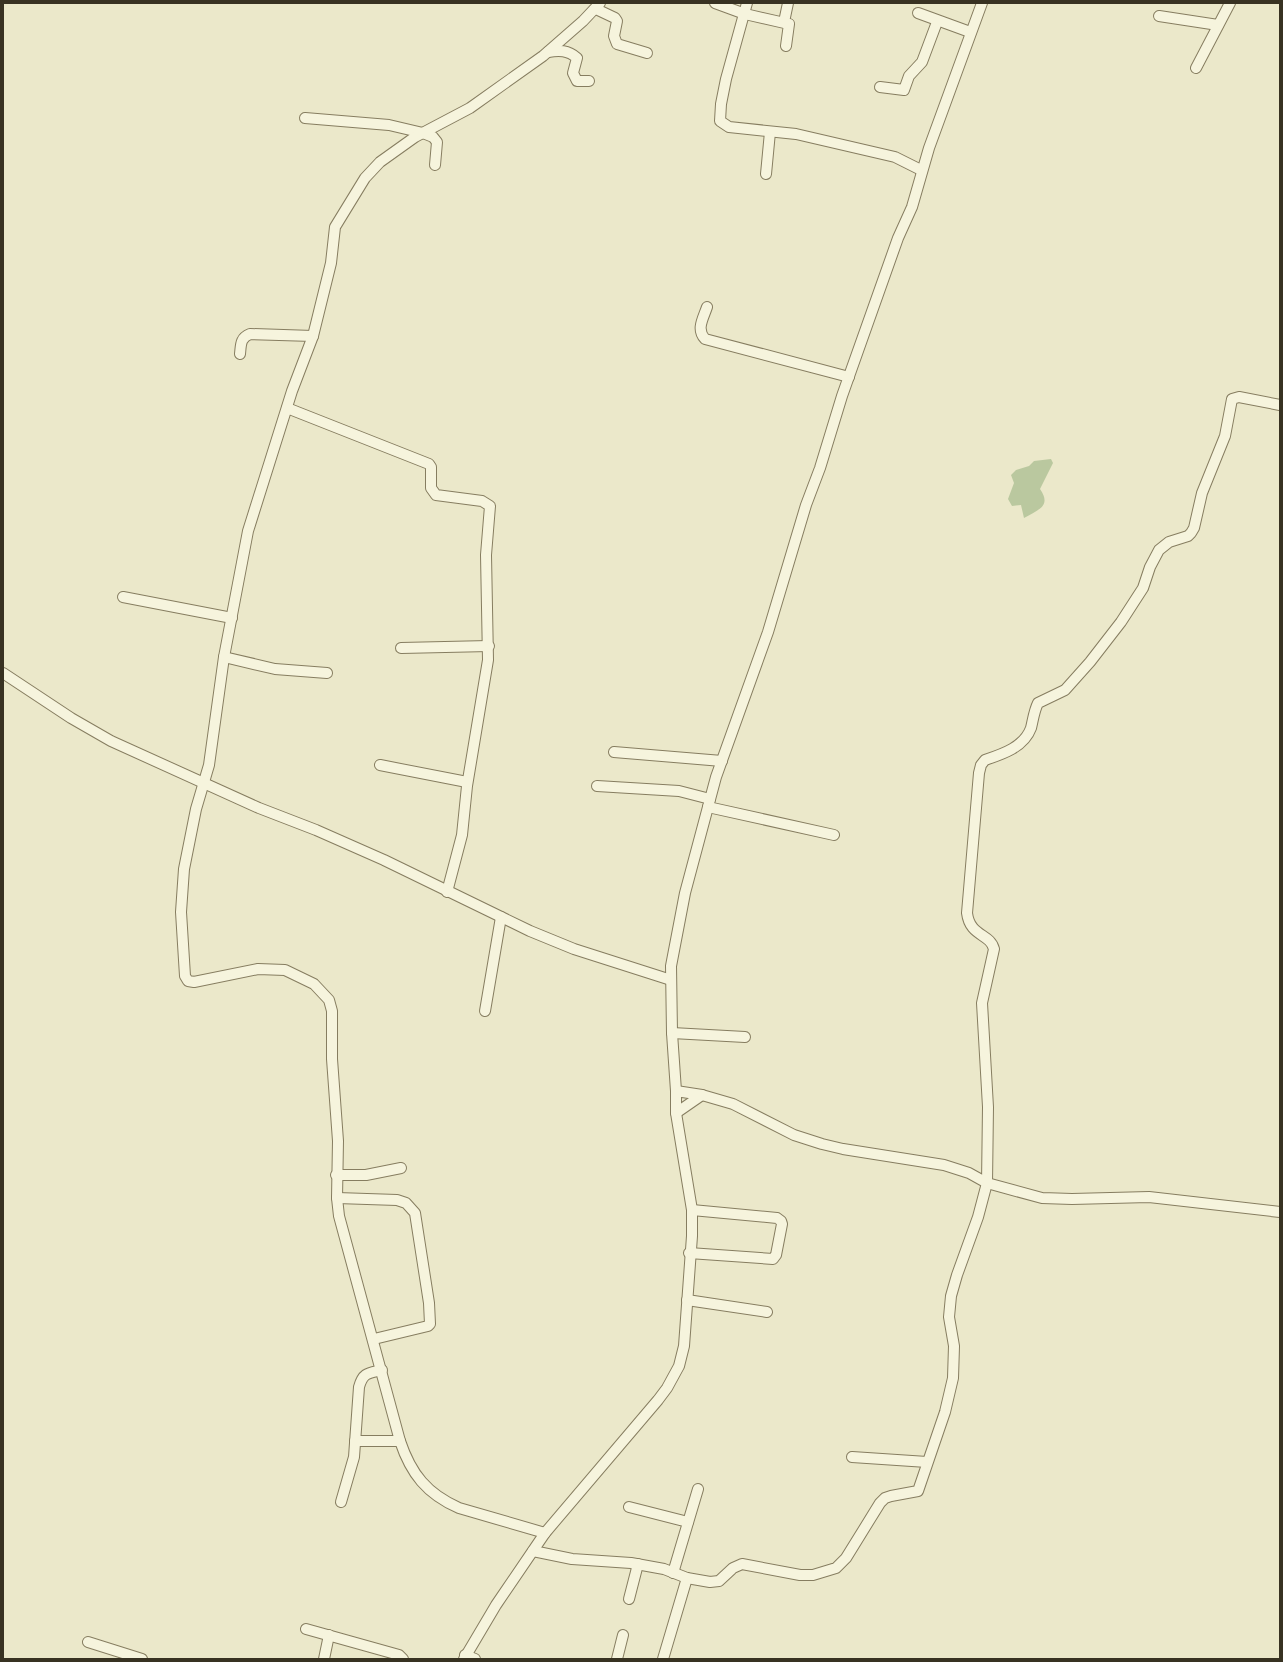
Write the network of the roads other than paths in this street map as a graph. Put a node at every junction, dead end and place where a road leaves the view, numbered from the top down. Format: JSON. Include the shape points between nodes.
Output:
{"nodes":[{"id":1,"x":715,"y":3,"type":"edge"},
{"id":2,"x":747,"y":3,"type":"edge"},
{"id":3,"x":788,"y":3,"type":"edge"},
{"id":4,"x":982,"y":3,"type":"edge"},
{"id":5,"x":1230,"y":3,"type":"edge"},
{"id":6,"x":598,"y":6,"type":"edge"},
{"id":7,"x":918,"y":13,"type":"dead end"},
{"id":8,"x":745,"y":14,"type":"junction"},
{"id":9,"x":1159,"y":16,"type":"dead end"},
{"id":10,"x":784,"y":22,"type":"junction"},
{"id":11,"x":937,"y":22,"type":"junction"},
{"id":12,"x":1218,"y":25,"type":"junction"},
{"id":13,"x":970,"y":32,"type":"junction"},
{"id":14,"x":786,"y":46,"type":"dead end"},
{"id":15,"x":548,"y":52,"type":"junction"},
{"id":16,"x":647,"y":54,"type":"dead end"},
{"id":17,"x":1196,"y":68,"type":"dead end"},
{"id":18,"x":589,"y":81,"type":"dead end"},
{"id":19,"x":880,"y":87,"type":"dead end"},
{"id":20,"x":305,"y":118,"type":"dead end"},
{"id":21,"x":770,"y":132,"type":"junction"},
{"id":22,"x":423,"y":133,"type":"junction"},
{"id":23,"x":435,"y":165,"type":"dead end"},
{"id":24,"x":921,"y":170,"type":"junction"},
{"id":25,"x":766,"y":174,"type":"dead end"},
{"id":26,"x":706,"y":307,"type":"dead end"},
{"id":27,"x":313,"y":336,"type":"junction"},
{"id":28,"x":240,"y":354,"type":"dead end"},
{"id":29,"x":848,"y":377,"type":"junction"},
{"id":30,"x":1280,"y":405,"type":"edge"},
{"id":31,"x":287,"y":408,"type":"junction"},
{"id":32,"x":123,"y":597,"type":"dead end"},
{"id":33,"x":232,"y":618,"type":"junction"},
{"id":34,"x":489,"y":646,"type":"junction"},
{"id":35,"x":401,"y":648,"type":"dead end"},
{"id":36,"x":224,"y":657,"type":"junction"},
{"id":37,"x":3,"y":673,"type":"edge"},
{"id":38,"x":327,"y":673,"type":"dead end"},
{"id":39,"x":614,"y":752,"type":"dead end"},
{"id":40,"x":722,"y":761,"type":"junction"},
{"id":41,"x":380,"y":765,"type":"dead end"},
{"id":42,"x":205,"y":782,"type":"junction"},
{"id":43,"x":467,"y":782,"type":"junction"},
{"id":44,"x":597,"y":786,"type":"dead end"},
{"id":45,"x":709,"y":803,"type":"junction"},
{"id":46,"x":834,"y":835,"type":"dead end"},
{"id":47,"x":448,"y":892,"type":"junction"},
{"id":48,"x":501,"y":917,"type":"junction"},
{"id":49,"x":671,"y":980,"type":"junction"},
{"id":50,"x":486,"y":1011,"type":"dead end"},
{"id":51,"x":672,"y":1033,"type":"junction"},
{"id":52,"x":745,"y":1037,"type":"dead end"},
{"id":53,"x":676,"y":1092,"type":"junction"},
{"id":54,"x":702,"y":1096,"type":"junction"},
{"id":55,"x":676,"y":1113,"type":"junction"},
{"id":56,"x":401,"y":1168,"type":"dead end"},
{"id":57,"x":336,"y":1175,"type":"junction"},
{"id":58,"x":987,"y":1183,"type":"junction"},
{"id":59,"x":336,"y":1198,"type":"junction"},
{"id":60,"x":692,"y":1210,"type":"junction"},
{"id":61,"x":1280,"y":1212,"type":"edge"},
{"id":62,"x":689,"y":1253,"type":"junction"},
{"id":63,"x":687,"y":1300,"type":"junction"},
{"id":64,"x":767,"y":1312,"type":"dead end"},
{"id":65,"x":374,"y":1339,"type":"junction"},
{"id":66,"x":382,"y":1370,"type":"junction"},
{"id":67,"x":356,"y":1441,"type":"junction"},
{"id":68,"x":400,"y":1441,"type":"junction"},
{"id":69,"x":852,"y":1456,"type":"dead end"},
{"id":70,"x":927,"y":1462,"type":"junction"},
{"id":71,"x":698,"y":1489,"type":"dead end"},
{"id":72,"x":341,"y":1502,"type":"dead end"},
{"id":73,"x":629,"y":1507,"type":"dead end"},
{"id":74,"x":688,"y":1522,"type":"junction"},
{"id":75,"x":545,"y":1533,"type":"junction"},
{"id":76,"x":533,"y":1551,"type":"junction"},
{"id":77,"x":638,"y":1564,"type":"junction"},
{"id":78,"x":673,"y":1573,"type":"junction"},
{"id":79,"x":688,"y":1578,"type":"junction"},
{"id":80,"x":629,"y":1599,"type":"dead end"},
{"id":81,"x":306,"y":1628,"type":"dead end"},
{"id":82,"x":329,"y":1635,"type":"junction"},
{"id":83,"x":623,"y":1635,"type":"dead end"},
{"id":84,"x":88,"y":1642,"type":"dead end"},
{"id":85,"x":468,"y":1658,"type":"edge"},
{"id":86,"x":142,"y":1659,"type":"edge"},
{"id":87,"x":324,"y":1659,"type":"edge"},
{"id":88,"x":403,"y":1659,"type":"edge"},
{"id":89,"x":617,"y":1659,"type":"edge"},
{"id":90,"x":663,"y":1659,"type":"edge"}],
"edges":[{"from":1,"to":8,"type":"street"},
{"from":2,"to":8,"type":"street"},
{"from":3,"to":10,"type":"street"},
{"from":4,"to":13,"type":"street"},
{"from":5,"to":12,"type":"street"},
{"from":6,"to":15,"type":"street"},
{"from":6,"to":16,"type":"street","via":[[617,21],[614,36],[617,44]]},
{"from":7,"to":11,"type":"street"},
{"from":8,"to":10,"type":"street"},
{"from":8,"to":21,"type":"street","via":[[731,58],[720,121],[729,127]]},
{"from":9,"to":12,"type":"street"},
{"from":10,"to":14,"type":"street","via":[[789,24]]},
{"from":11,"to":13,"type":"street"},
{"from":11,"to":19,"type":"street","via":[[922,62],[908,76],[904,90]]},
{"from":12,"to":17,"type":"street"},
{"from":13,"to":24,"type":"street"},
{"from":15,"to":18,"type":"street","via":[[561,50],[572,54],[576,58],[573,73],[577,81]]},
{"from":15,"to":22,"type":"street","via":[[470,108]]},
{"from":20,"to":22,"type":"street","via":[[389,124]]},
{"from":21,"to":24,"type":"street","via":[[802,135],[895,157]]},
{"from":21,"to":25,"type":"street"},
{"from":22,"to":23,"type":"street","via":[[433,137],[437,142]]},
{"from":22,"to":27,"type":"street","via":[[380,162],[365,178],[340,216],[335,227],[330,263]]},
{"from":24,"to":29,"type":"street","via":[[912,206],[893,250]]},
{"from":26,"to":29,"type":"street","via":[[699,328],[705,339]]},
{"from":27,"to":28,"type":"street","via":[[250,334],[244,336]]},
{"from":27,"to":31,"type":"street"},
{"from":29,"to":40,"type":"street","via":[[768,632]]},
{"from":30,"to":58,"type":"street","via":[[1239,397],[1232,399],[1225,436],[1202,493],[1191,533],[1169,542],[1160,550],[1150,567],[1144,588],[1121,622],[1065,690],[1038,703],[1030,730],[1018,746],[985,760],[981,765],[967,913],[970,926],[989,941],[994,949],[982,1003],[988,1107]]},
{"from":31,"to":33,"type":"street","via":[[248,531]]},
{"from":31,"to":34,"type":"street","via":[[429,464],[432,467],[432,491],[436,495],[482,501],[490,506],[486,555]]},
{"from":32,"to":33,"type":"street"},
{"from":33,"to":36,"type":"street"},
{"from":34,"to":35,"type":"street"},
{"from":34,"to":43,"type":"street"},
{"from":36,"to":38,"type":"street","via":[[275,669]]},
{"from":36,"to":42,"type":"street"},
{"from":37,"to":42,"type":"street","via":[[71,718],[111,740]]},
{"from":39,"to":40,"type":"street"},
{"from":40,"to":45,"type":"street"},
{"from":41,"to":43,"type":"street"},
{"from":42,"to":47,"type":"street","via":[[259,808],[384,860]]},
{"from":42,"to":57,"type":"street","via":[[193,822],[182,883],[181,912],[186,976],[188,981],[194,982],[258,969],[285,970],[314,984],[329,1000],[332,1011],[332,1059],[338,1141]]},
{"from":43,"to":47,"type":"street","via":[[462,835]]},
{"from":44,"to":45,"type":"street","via":[[679,791]]},
{"from":45,"to":46,"type":"street"},
{"from":45,"to":49,"type":"street","via":[[684,893],[674,945]]},
{"from":47,"to":48,"type":"street"},
{"from":48,"to":49,"type":"street","via":[[574,949]]},
{"from":48,"to":50,"type":"street"},
{"from":49,"to":51,"type":"street"},
{"from":51,"to":52,"type":"street"},
{"from":51,"to":53,"type":"street"},
{"from":53,"to":54,"type":"street"},
{"from":53,"to":55,"type":"street"},
{"from":54,"to":55,"type":"street"},
{"from":54,"to":58,"type":"street","via":[[733,1104],[794,1135],[822,1144],[944,1165],[969,1173]]},
{"from":55,"to":60,"type":"street"},
{"from":56,"to":57,"type":"street","via":[[366,1175]]},
{"from":57,"to":59,"type":"street"},
{"from":58,"to":61,"type":"street","via":[[1042,1198],[1149,1197]]},
{"from":58,"to":70,"type":"street","via":[[951,1296],[949,1317],[954,1346],[953,1378],[945,1412]]},
{"from":59,"to":65,"type":"street"},
{"from":59,"to":65,"type":"street","via":[[397,1200],[406,1203],[415,1213],[430,1324]]},
{"from":60,"to":62,"type":"street"},
{"from":60,"to":62,"type":"street","via":[[776,1218],[782,1224],[776,1255],[772,1259]]},
{"from":62,"to":63,"type":"street"},
{"from":63,"to":64,"type":"street"},
{"from":63,"to":75,"type":"street","via":[[684,1346],[679,1366],[667,1388]]},
{"from":65,"to":66,"type":"street"},
{"from":66,"to":67,"type":"street","via":[[362,1377],[359,1387]]},
{"from":66,"to":68,"type":"street"},
{"from":67,"to":68,"type":"street"},
{"from":67,"to":72,"type":"street"},
{"from":68,"to":75,"type":"street","via":[[412,1470],[427,1488],[445,1502]]},
{"from":69,"to":70,"type":"street"},
{"from":70,"to":79,"type":"street","via":[[918,1491],[885,1498],[846,1558],[836,1568],[824,1573],[800,1575],[742,1564],[733,1568],[719,1581]]},
{"from":71,"to":74,"type":"street"},
{"from":73,"to":74,"type":"street"},
{"from":74,"to":78,"type":"street"},
{"from":75,"to":76,"type":"street"},
{"from":76,"to":77,"type":"street","via":[[572,1559]]},
{"from":76,"to":85,"type":"street","via":[[496,1605]]},
{"from":77,"to":78,"type":"street"},
{"from":77,"to":80,"type":"street"},
{"from":78,"to":79,"type":"street"},
{"from":79,"to":90,"type":"street"},
{"from":81,"to":82,"type":"street"},
{"from":82,"to":87,"type":"street"},
{"from":82,"to":88,"type":"street","via":[[399,1655]]},
{"from":83,"to":89,"type":"street"},
{"from":84,"to":86,"type":"street"}]}
